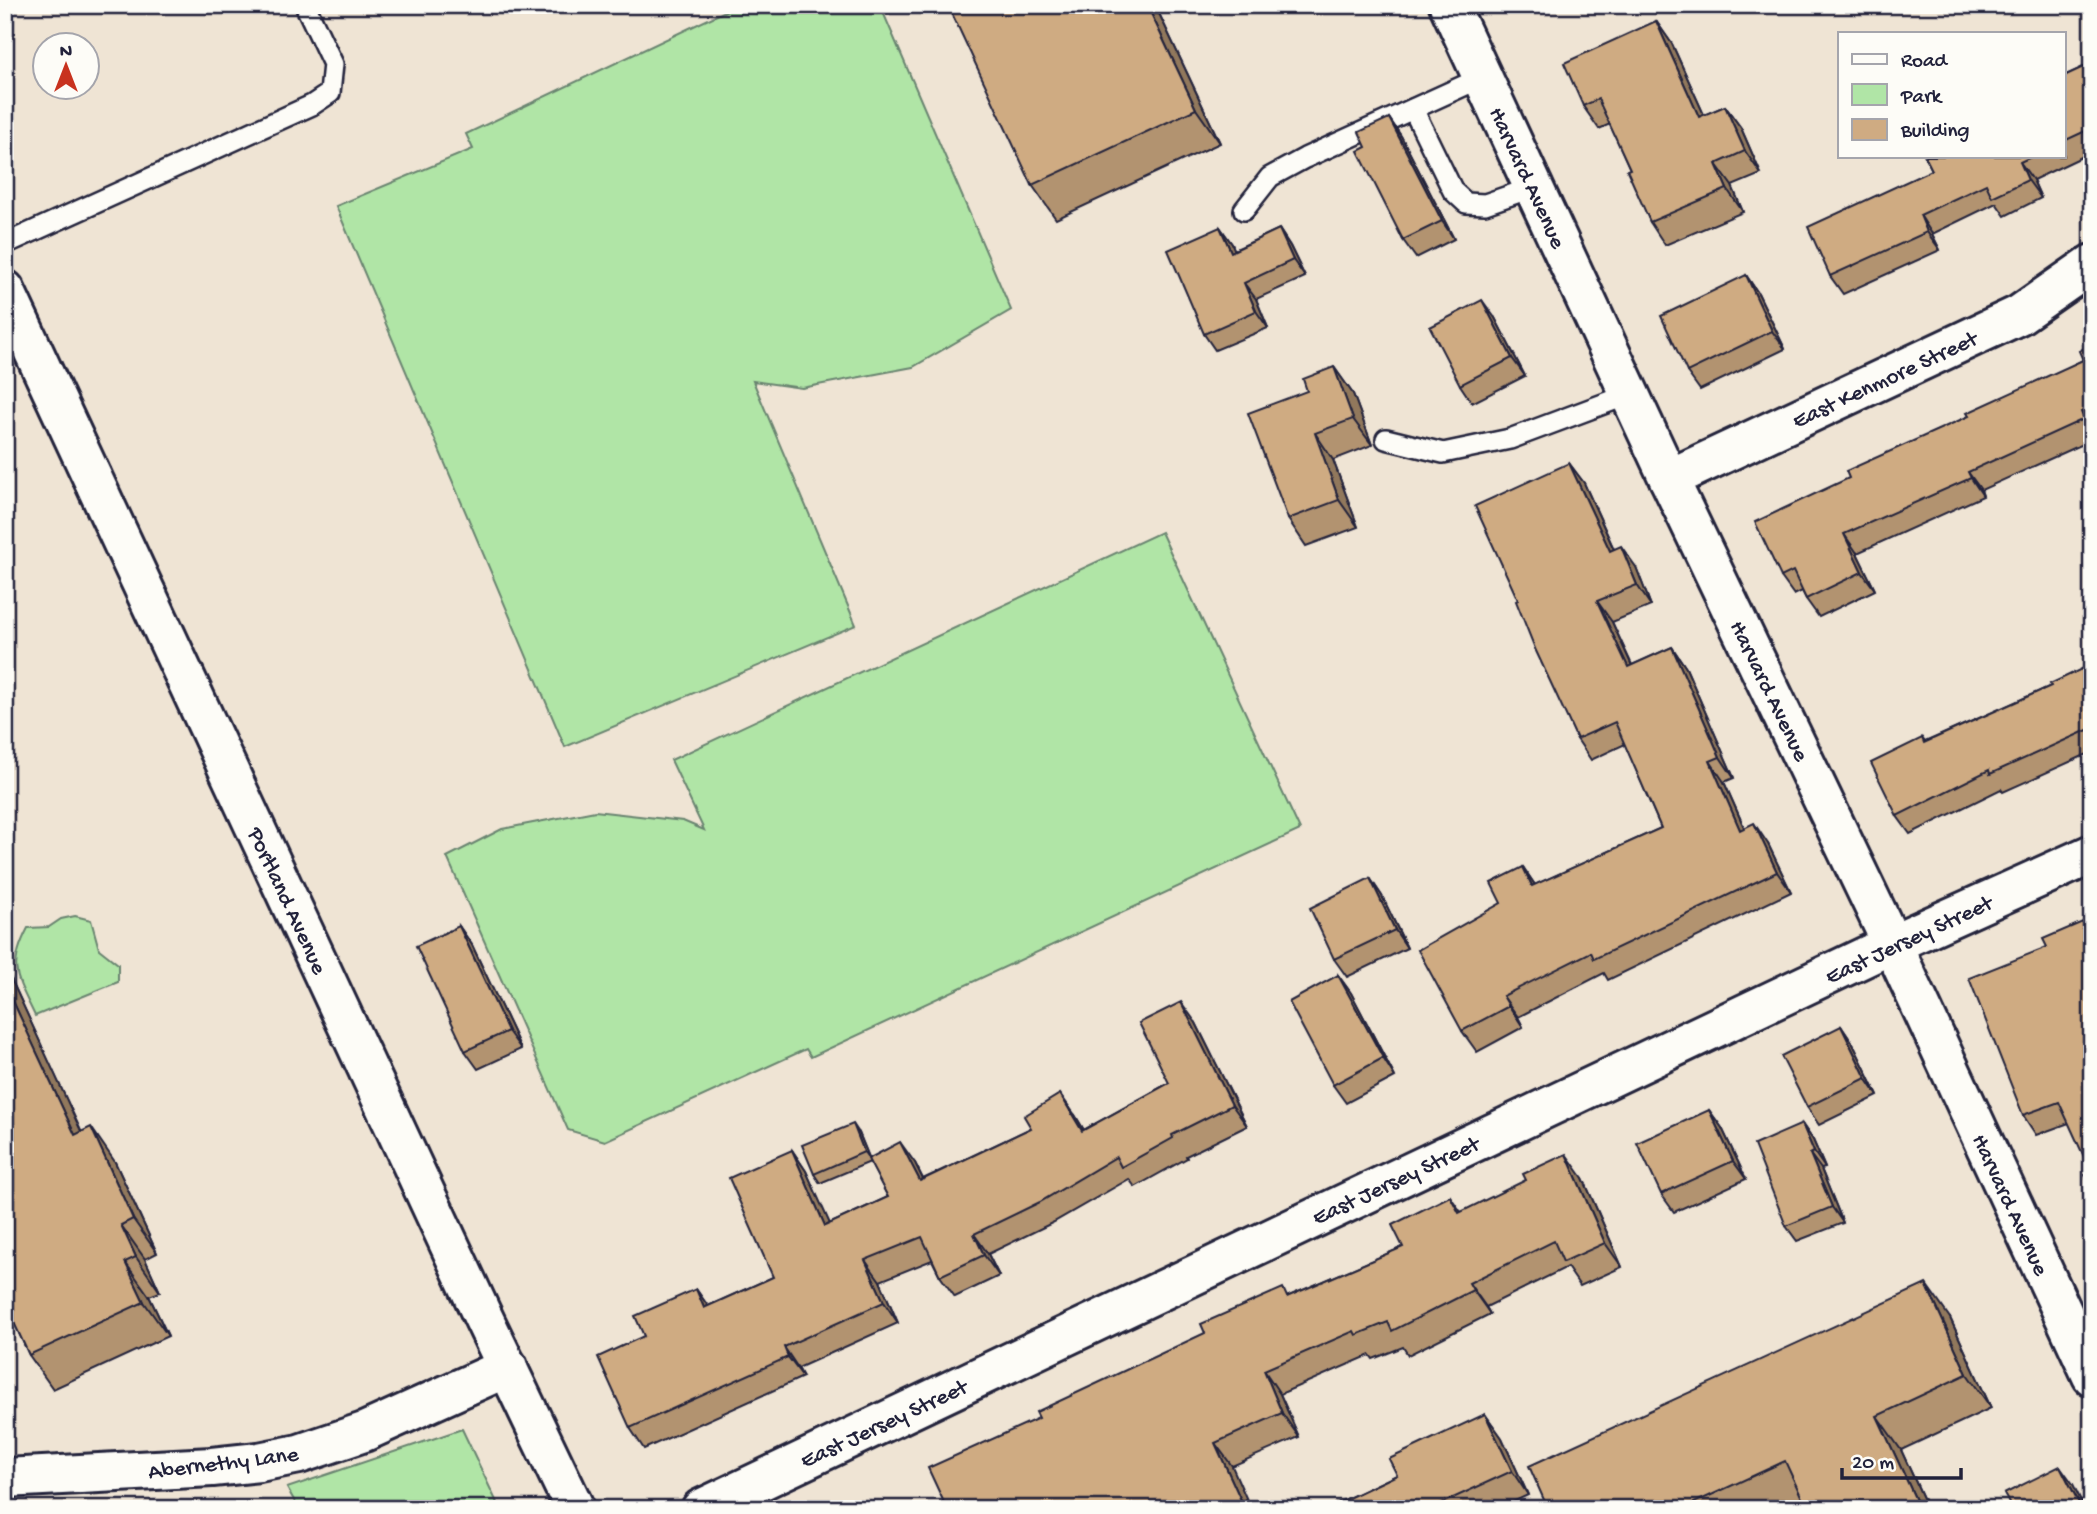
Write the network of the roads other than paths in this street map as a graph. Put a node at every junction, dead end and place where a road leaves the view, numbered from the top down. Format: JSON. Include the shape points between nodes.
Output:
{"nodes":[{"id":1,"x":305,"y":5,"type":"edge"},
{"id":2,"x":1449,"y":5,"type":"edge"},
{"id":3,"x":1483,"y":77,"type":"junction"},
{"id":4,"x":1413,"y":109,"type":"junction"},
{"id":5,"x":1534,"y":187,"type":"junction"},
{"id":6,"x":1244,"y":210,"type":"dead end"},
{"id":7,"x":5,"y":244,"type":"edge"},
{"id":8,"x":2092,"y":264,"type":"edge"},
{"id":9,"x":5,"y":290,"type":"edge"},
{"id":10,"x":1630,"y":394,"type":"junction"},
{"id":11,"x":1387,"y":439,"type":"dead end"},
{"id":12,"x":1669,"y":479,"type":"junction"},
{"id":13,"x":2092,"y":854,"type":"edge"},
{"id":14,"x":1892,"y":944,"type":"junction"},
{"id":15,"x":508,"y":1367,"type":"junction"},
{"id":16,"x":2092,"y":1376,"type":"edge"},
{"id":17,"x":5,"y":1478,"type":"edge"},
{"id":18,"x":575,"y":1509,"type":"edge"},
{"id":19,"x":701,"y":1509,"type":"edge"}],
"edges":[{"from":1,"to":7,"type":"lane","via":[[333,64],[330,93],[313,105]]},
{"from":2,"to":3,"type":"street","name":"Harvard Avenue"},
{"from":3,"to":4,"type":"lane"},
{"from":3,"to":5,"type":"street","name":"Harvard Avenue"},
{"from":4,"to":5,"type":"lane","via":[[1453,191],[1465,203],[1485,204]]},
{"from":4,"to":6,"type":"lane","via":[[1270,177]]},
{"from":5,"to":10,"type":"street","name":"Harvard Avenue"},
{"from":8,"to":12,"type":"street","name":"East Kenmore Street","via":[[2019,315]]},
{"from":9,"to":15,"type":"street","name":"Portland Avenue"},
{"from":10,"to":11,"type":"lane","via":[[1510,439],[1443,453]]},
{"from":10,"to":12,"type":"street","name":"Harvard Avenue"},
{"from":12,"to":14,"type":"street","name":"Harvard Avenue"},
{"from":13,"to":14,"type":"street","name":"East Jersey Street"},
{"from":14,"to":16,"type":"street","name":"Harvard Avenue"},
{"from":14,"to":19,"type":"street","name":"East Jersey Street"},
{"from":15,"to":17,"type":"street","name":"Abernethy Lane","via":[[364,1432],[292,1456],[212,1467]]},
{"from":15,"to":18,"type":"street","name":"Portland Avenue"}]}
